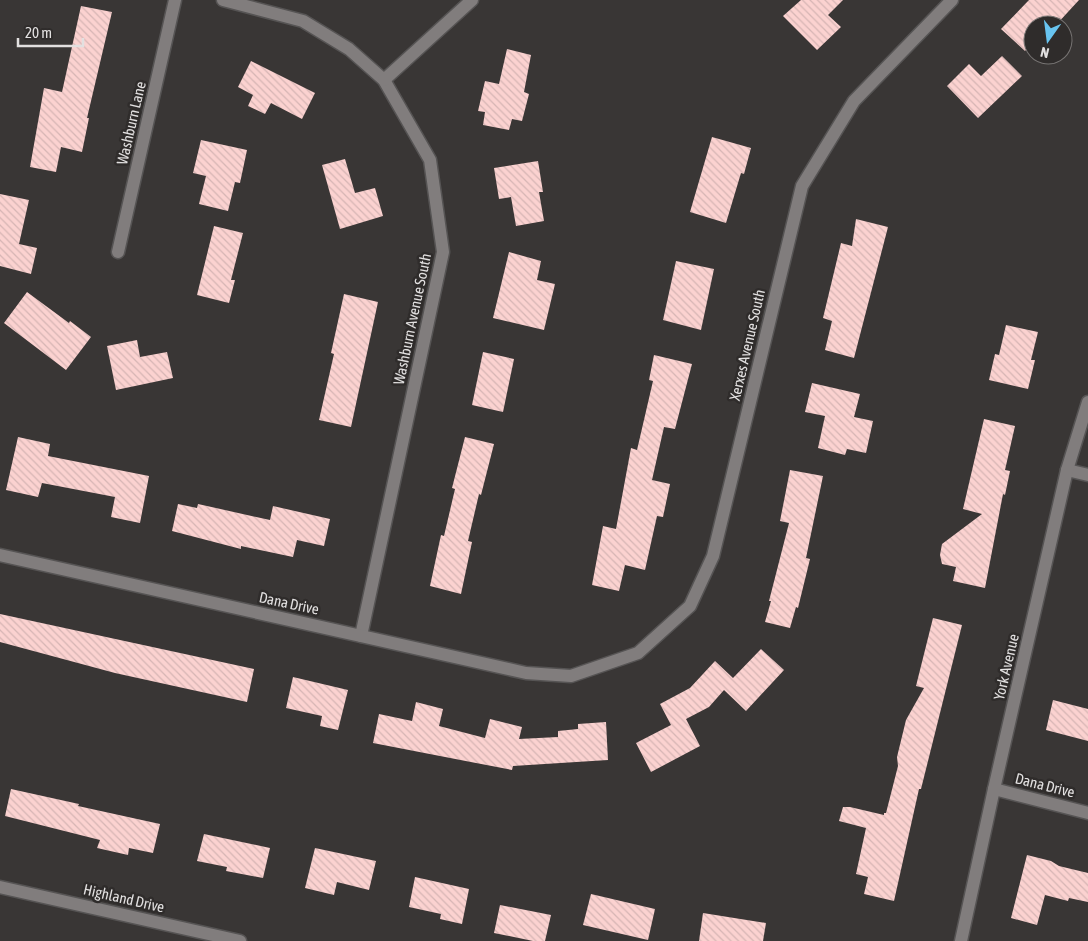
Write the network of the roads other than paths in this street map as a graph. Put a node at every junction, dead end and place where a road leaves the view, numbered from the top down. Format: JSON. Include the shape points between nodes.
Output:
{"nodes":[{"id":1,"x":175,"y":0,"type":"edge"},
{"id":2,"x":223,"y":0,"type":"edge"},
{"id":3,"x":472,"y":0,"type":"edge"},
{"id":4,"x":952,"y":0,"type":"edge"},
{"id":5,"x":384,"y":80,"type":"junction"},
{"id":6,"x":118,"y":252,"type":"dead end"},
{"id":7,"x":1088,"y":402,"type":"edge"},
{"id":8,"x":1067,"y":470,"type":"junction"},
{"id":9,"x":1088,"y":475,"type":"edge"},
{"id":10,"x":0,"y":556,"type":"edge"},
{"id":11,"x":362,"y":636,"type":"junction"},
{"id":12,"x":571,"y":676,"type":"joint"},
{"id":13,"x":994,"y":789,"type":"junction"},
{"id":14,"x":1088,"y":813,"type":"edge"},
{"id":15,"x":0,"y":887,"type":"edge"},
{"id":16,"x":240,"y":941,"type":"edge"},
{"id":17,"x":961,"y":941,"type":"edge"}],
"edges":[{"from":1,"to":6,"type":"street","name":"Washburn Lane"},
{"from":2,"to":5,"type":"street","name":"Washburn Avenue South","via":[[303,20],[349,49]]},
{"from":3,"to":5,"type":"street"},
{"from":4,"to":12,"type":"street","name":"Xerxes Avenue South","via":[[854,101],[802,186],[713,556],[690,606],[638,653]]},
{"from":5,"to":11,"type":"street","name":"Washburn Avenue South","via":[[430,160],[443,252]]},
{"from":7,"to":8,"type":"street","name":"York Avenue"},
{"from":8,"to":9,"type":"street"},
{"from":8,"to":13,"type":"street","name":"York Avenue"},
{"from":10,"to":11,"type":"street","name":"Dana Drive"},
{"from":11,"to":12,"type":"street","name":"Dana Drive","via":[[526,673]]},
{"from":13,"to":14,"type":"street","name":"Dana Drive"},
{"from":13,"to":17,"type":"street","name":"York Avenue"},
{"from":15,"to":16,"type":"street","name":"Highland Drive"}]}
